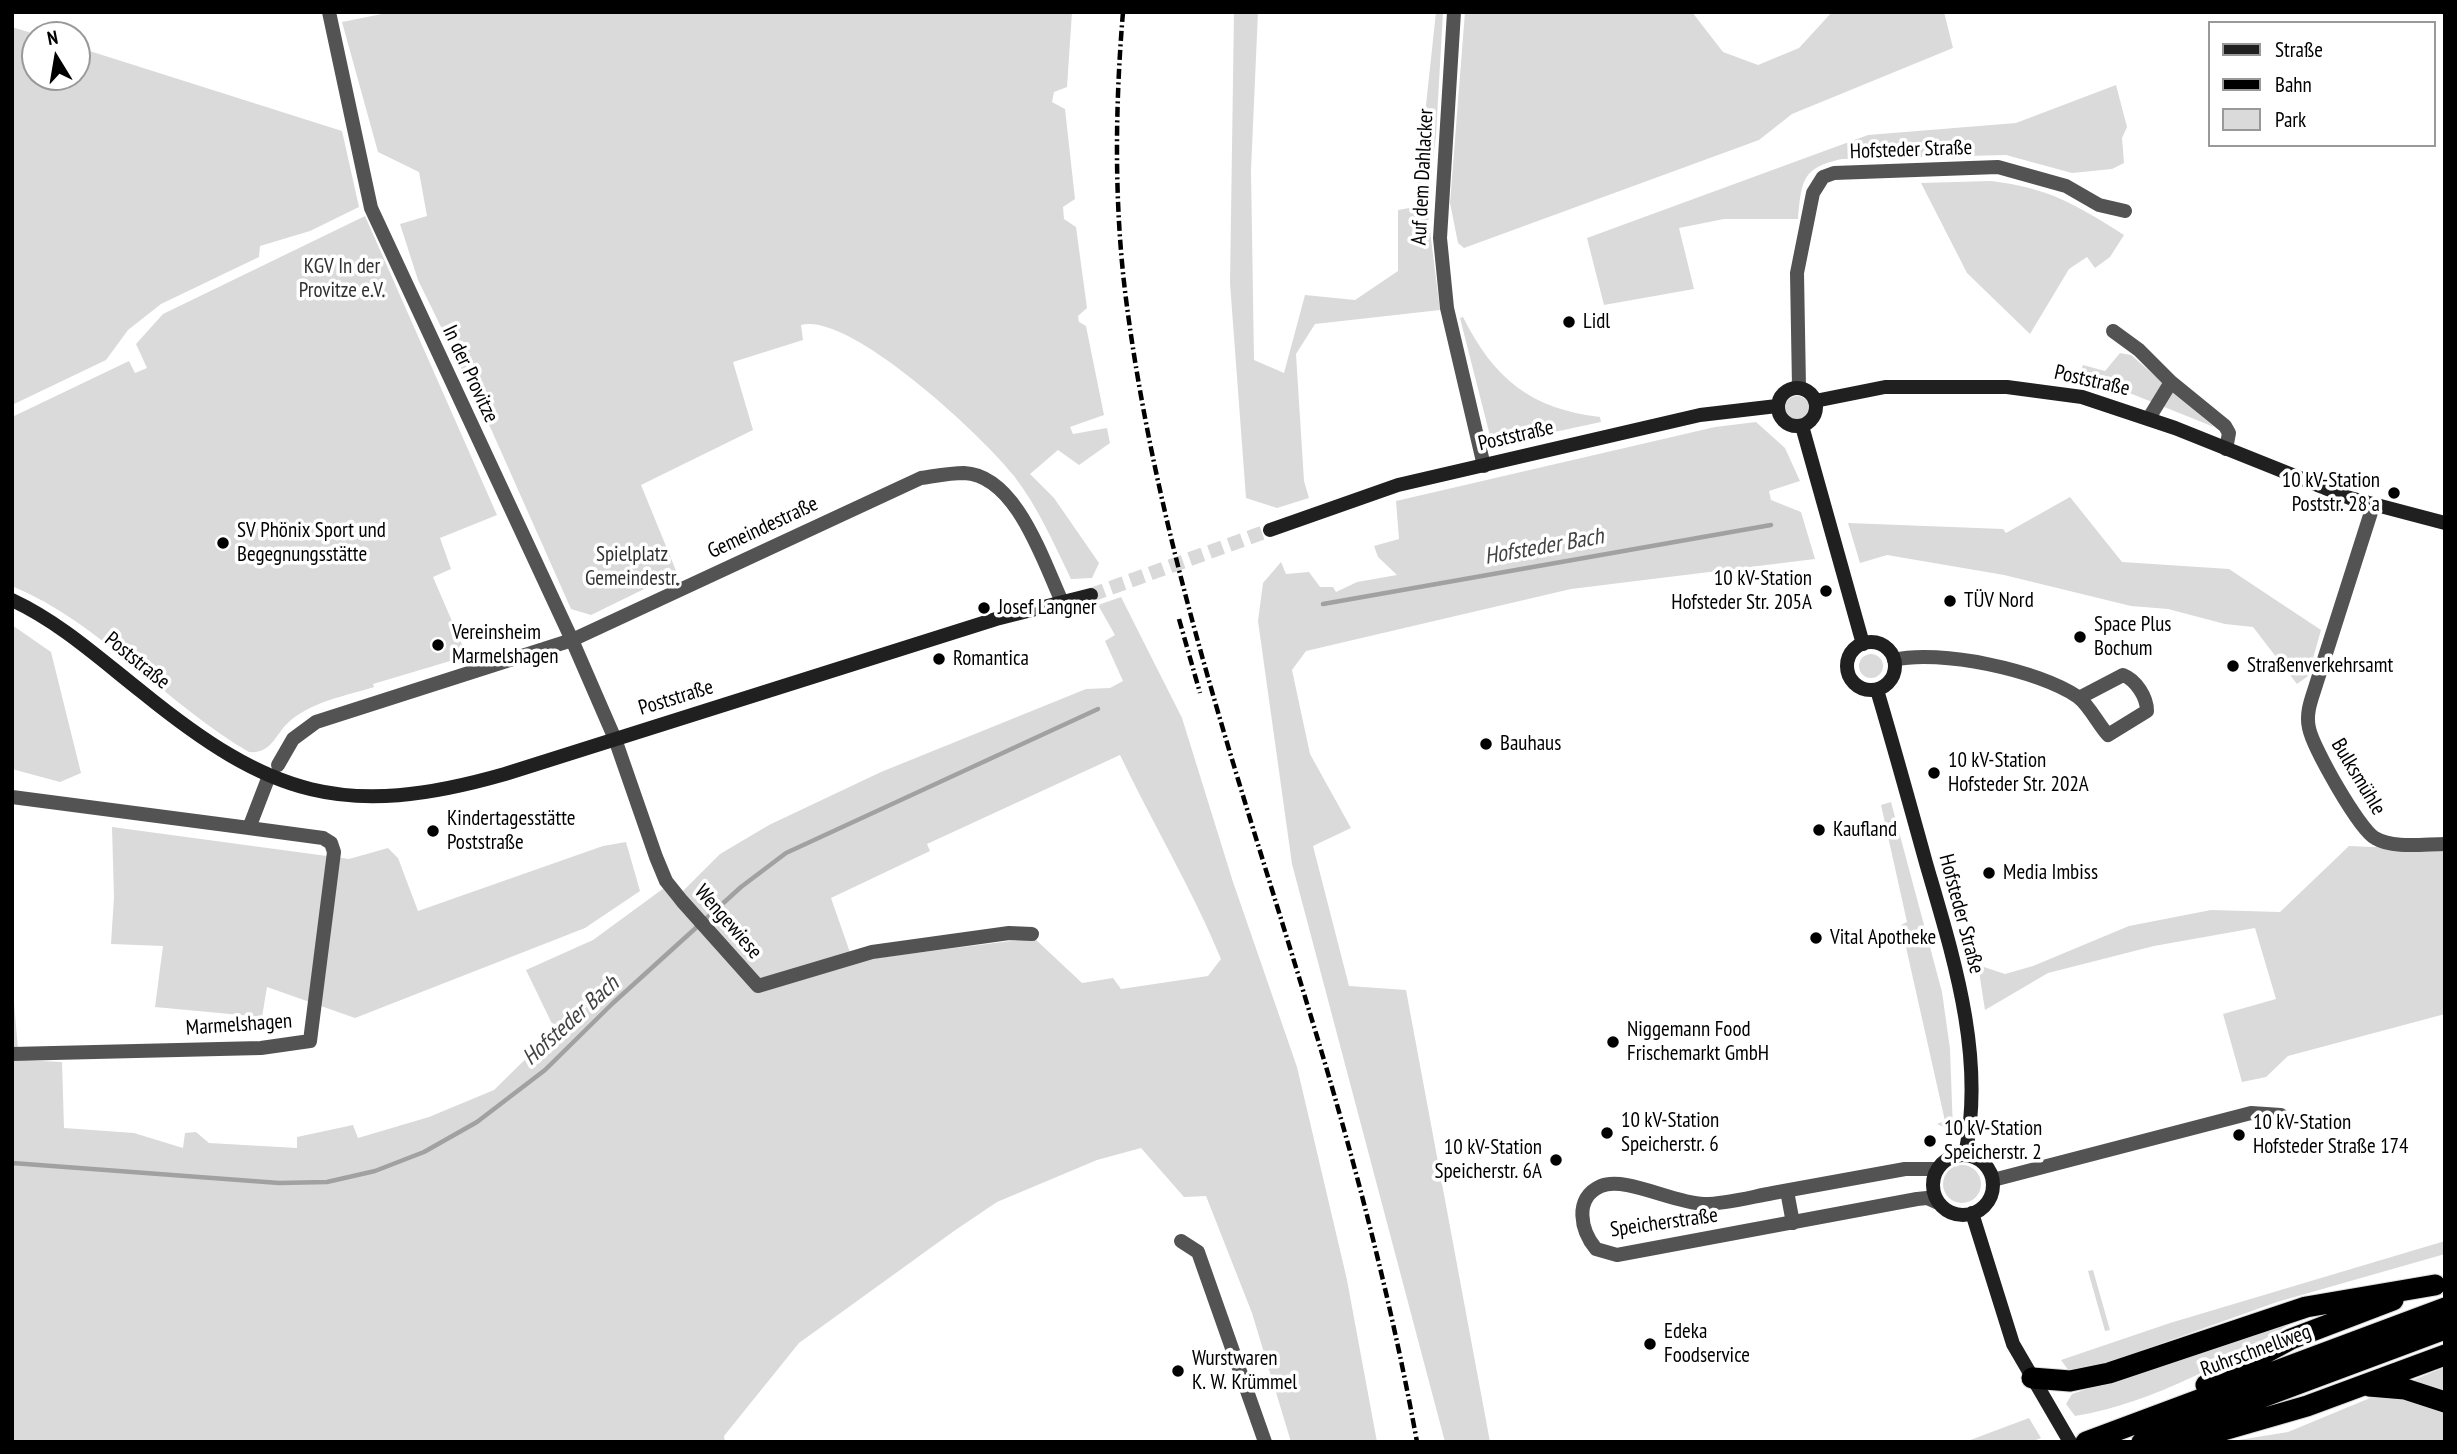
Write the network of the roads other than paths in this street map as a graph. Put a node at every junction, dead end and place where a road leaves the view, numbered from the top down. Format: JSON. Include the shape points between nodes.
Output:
{"nodes":[{"id":1,"x":329,"y":12,"type":"edge"},
{"id":2,"x":1454,"y":12,"type":"edge"},
{"id":3,"x":2125,"y":211,"type":"dead end"},
{"id":4,"x":2113,"y":331,"type":"dead end"},
{"id":5,"x":2171,"y":382,"type":"junction"},
{"id":6,"x":1799,"y":387,"type":"junction"},
{"id":7,"x":1815,"y":401,"type":"junction"},
{"id":8,"x":1777,"y":406,"type":"junction"},
{"id":9,"x":2149,"y":418,"type":"junction"},
{"id":10,"x":1802,"y":426,"type":"junction"},
{"id":11,"x":2226,"y":449,"type":"junction"},
{"id":12,"x":1484,"y":466,"type":"junction"},
{"id":13,"x":2373,"y":506,"type":"junction"},
{"id":14,"x":2445,"y":523,"type":"edge"},
{"id":15,"x":1269,"y":530,"type":"tunnel mouth"},
{"id":16,"x":1091,"y":595,"type":"tunnel mouth"},
{"id":17,"x":12,"y":600,"type":"edge"},
{"id":18,"x":1063,"y":604,"type":"junction"},
{"id":19,"x":572,"y":640,"type":"junction"},
{"id":20,"x":1863,"y":644,"type":"junction"},
{"id":21,"x":1894,"y":660,"type":"junction"},
{"id":22,"x":1877,"y":690,"type":"junction"},
{"id":23,"x":2079,"y":698,"type":"junction"},
{"id":24,"x":615,"y":739,"type":"junction"},
{"id":25,"x":274,"y":771,"type":"junction"},
{"id":26,"x":12,"y":797,"type":"edge"},
{"id":27,"x":249,"y":828,"type":"junction"},
{"id":28,"x":2445,"y":845,"type":"edge"},
{"id":29,"x":1032,"y":934,"type":"dead end"},
{"id":30,"x":12,"y":1054,"type":"edge"},
{"id":31,"x":2281,"y":1115,"type":"dead end"},
{"id":32,"x":1965,"y":1155,"type":"junction"},
{"id":33,"x":1936,"y":1169,"type":"junction"},
{"id":34,"x":1993,"y":1180,"type":"junction"},
{"id":35,"x":1787,"y":1191,"type":"junction"},
{"id":36,"x":1938,"y":1203,"type":"junction"},
{"id":37,"x":1972,"y":1213,"type":"junction"},
{"id":38,"x":1793,"y":1223,"type":"junction"},
{"id":39,"x":1181,"y":1241,"type":"dead end"},
{"id":40,"x":2440,"y":1284,"type":"edge"},
{"id":41,"x":2445,"y":1308,"type":"edge"},
{"id":42,"x":2445,"y":1329,"type":"edge"},
{"id":43,"x":2445,"y":1355,"type":"edge"},
{"id":44,"x":2032,"y":1378,"type":"junction"},
{"id":45,"x":2363,"y":1385,"type":"junction"},
{"id":46,"x":2445,"y":1402,"type":"edge"},
{"id":47,"x":2116,"y":1430,"type":"junction"},
{"id":48,"x":2091,"y":1440,"type":"edge"},
{"id":49,"x":1265,"y":1442,"type":"edge"},
{"id":50,"x":2070,"y":1442,"type":"edge"},
{"id":51,"x":2142,"y":1442,"type":"edge"},
{"id":52,"x":2182,"y":1442,"type":"edge"}],
"edges":[{"from":1,"to":19,"type":"street","name":"In der Provitze","via":[[371,208]]},
{"from":2,"to":12,"type":"street","name":"Auf dem Dahlacker","via":[[1440,239],[1447,309]]},
{"from":3,"to":6,"type":"street","name":"Hofsteder Straße","via":[[2099,205],[2066,186],[1998,167],[1823,177],[1813,193],[1797,272]]},
{"from":4,"to":5,"type":"street","name":"Poststraße"},
{"from":5,"to":9,"type":"street","name":"Poststraße"},
{"from":5,"to":11,"type":"street","name":"Poststraße","via":[[2225,426]]},
{"from":6,"to":7,"type":"street","via":[[1809,391]]},
{"from":6,"to":8,"type":"street","via":[[1786,390]]},
{"from":7,"to":9,"type":"street","name":"Poststraße","via":[[1885,387],[2007,387],[2095,399]]},
{"from":7,"to":10,"type":"street","via":[[1814,417]]},
{"from":8,"to":10,"type":"street","via":[[1783,421]]},
{"from":8,"to":12,"type":"street","name":"Poststraße","via":[[1700,415]]},
{"from":9,"to":11,"type":"street","name":"Poststraße"},
{"from":10,"to":20,"type":"street"},
{"from":11,"to":13,"type":"street","name":"Poststraße"},
{"from":12,"to":15,"type":"street","name":"Poststraße","via":[[1375,491]]},
{"from":13,"to":14,"type":"street","name":"Poststraße"},
{"from":13,"to":28,"type":"street","name":"Bulksmühle","via":[[2314,691],[2309,730],[2365,831],[2388,843]]},
{"from":16,"to":18,"type":"street","name":"Poststraße"},
{"from":17,"to":25,"type":"street","name":"Poststraße","via":[[49,619],[215,748]]},
{"from":18,"to":19,"type":"street","name":"Gemeindestraße","via":[[1015,505],[1000,489],[965,473],[921,478]]},
{"from":18,"to":24,"type":"street","name":"Poststraße","via":[[996,619]]},
{"from":19,"to":24,"type":"street","name":"In der Provitze"},
{"from":19,"to":25,"type":"street","name":"Gemeindestraße","via":[[316,722],[293,739]]},
{"from":20,"to":21,"type":"street","via":[[1881,645]]},
{"from":20,"to":22,"type":"street","via":[[1848,659],[1849,676],[1863,689]]},
{"from":21,"to":22,"type":"street","via":[[1891,678]]},
{"from":21,"to":23,"type":"street","via":[[1926,655],[1981,663]]},
{"from":22,"to":32,"type":"street","name":"Hofsteder Straße","via":[[1950,942],[1966,1024],[1972,1124]]},
{"from":23,"to":23,"type":"street","via":[[2108,735],[2147,711],[2147,701],[2123,675]]},
{"from":24,"to":25,"type":"street","name":"Poststraße","via":[[475,782],[410,796],[337,794]]},
{"from":24,"to":29,"type":"street","name":"Wengewiese","via":[[666,881],[758,986],[872,952],[1009,933]]},
{"from":25,"to":27,"type":"street"},
{"from":26,"to":27,"type":"street"},
{"from":27,"to":30,"type":"street","name":"Marmelshagen","via":[[323,838],[334,852],[310,1041],[261,1048]]},
{"from":31,"to":34,"type":"street","via":[[2251,1113]]},
{"from":32,"to":33,"type":"street","via":[[1948,1158]]},
{"from":32,"to":34,"type":"street","via":[[1983,1162]]},
{"from":33,"to":35,"type":"street","name":"Speicherstraße","via":[[1905,1169]]},
{"from":33,"to":36,"type":"street","via":[[1932,1188]]},
{"from":34,"to":37,"type":"street","via":[[1987,1204]]},
{"from":35,"to":38,"type":"street"},
{"from":35,"to":38,"type":"street","name":"Speicherstraße","via":[[1705,1204],[1660,1197],[1622,1183],[1607,1184],[1591,1192],[1582,1217],[1596,1250],[1616,1255]]},
{"from":36,"to":37,"type":"street","via":[[1954,1214]]},
{"from":36,"to":38,"type":"street","name":"Speicherstraße","via":[[1917,1199]]},
{"from":37,"to":44,"type":"street","via":[[2013,1344]]},
{"from":39,"to":49,"type":"street","via":[[1198,1252]]},
{"from":40,"to":44,"type":"highway","via":[[2306,1307],[2109,1373],[2070,1381]]},
{"from":40,"to":47,"type":"highway","via":[[2291,1339]]},
{"from":41,"to":47,"type":"highway","name":"Ruhrschnellweg"},
{"from":42,"to":51,"type":"highway"},
{"from":43,"to":45,"type":"highway"},
{"from":44,"to":50,"type":"street"},
{"from":45,"to":46,"type":"highway","via":[[2405,1389]]},
{"from":45,"to":52,"type":"highway"},
{"from":47,"to":48,"type":"highway","name":"Ruhrschnellweg"}]}
